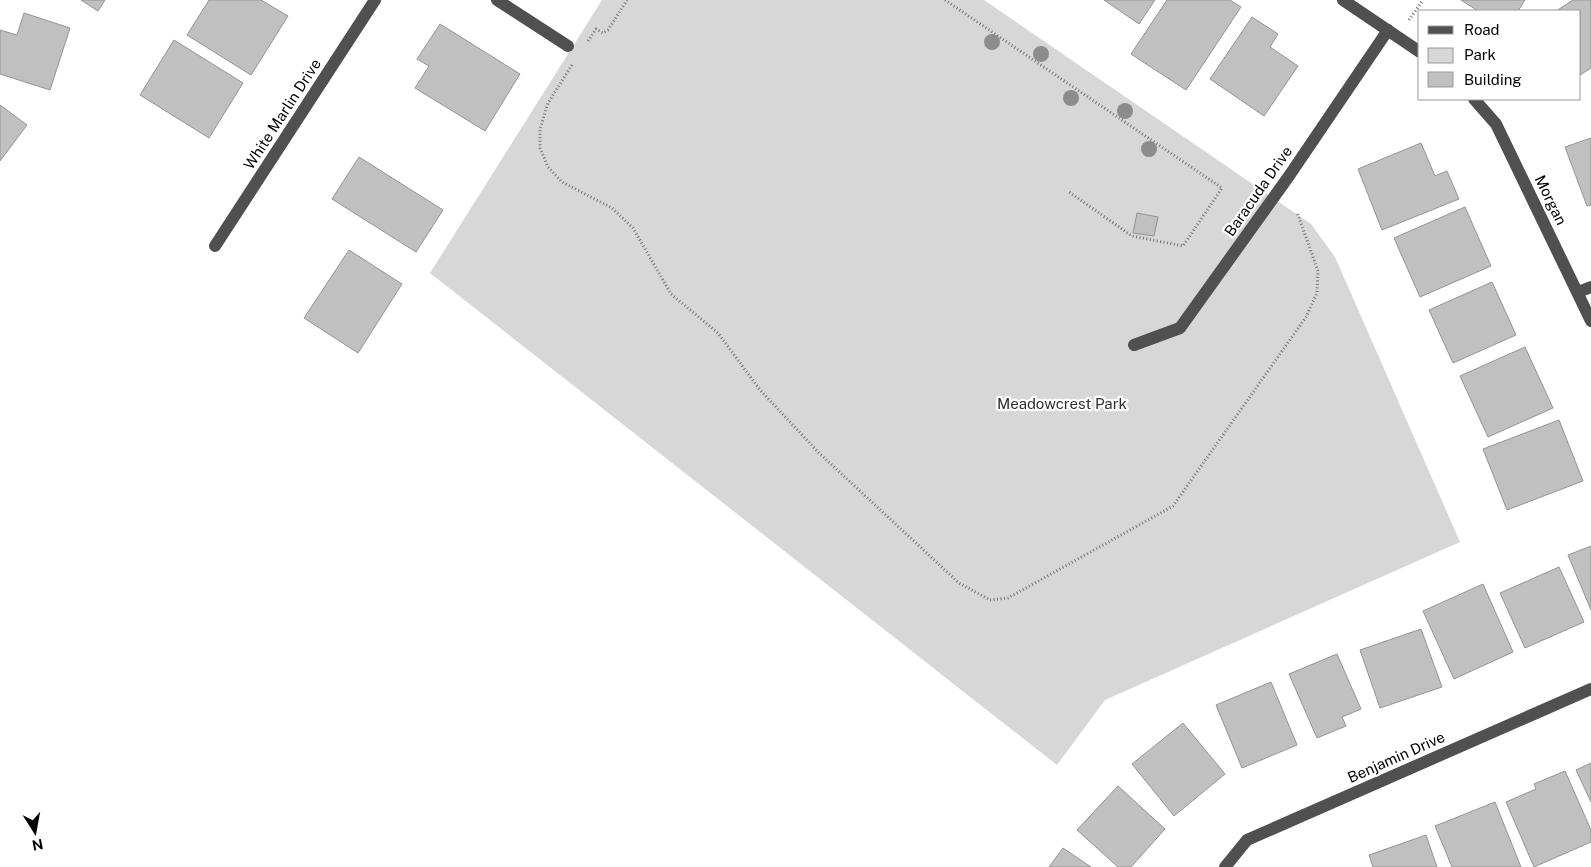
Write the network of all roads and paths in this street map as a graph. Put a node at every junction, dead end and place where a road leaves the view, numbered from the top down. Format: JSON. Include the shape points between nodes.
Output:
{"nodes":[{"id":1,"x":375,"y":0,"type":"edge"},
{"id":2,"x":496,"y":0,"type":"edge"},
{"id":3,"x":627,"y":0,"type":"edge"},
{"id":4,"x":945,"y":0,"type":"edge"},
{"id":5,"x":1343,"y":0,"type":"edge"},
{"id":6,"x":1388,"y":30,"type":"junction"},
{"id":7,"x":568,"y":46,"type":"dead end"},
{"id":8,"x":585,"y":46,"type":"dead end"},
{"id":9,"x":1418,"y":51,"type":"edge"},
{"id":10,"x":574,"y":62,"type":"dead end"},
{"id":11,"x":1475,"y":100,"type":"edge"},
{"id":12,"x":1069,"y":192,"type":"dead end"},
{"id":13,"x":1297,"y":212,"type":"dead end"},
{"id":14,"x":215,"y":246,"type":"dead end"},
{"id":15,"x":1591,"y":287,"type":"edge"},
{"id":16,"x":1578,"y":292,"type":"junction"},
{"id":17,"x":1591,"y":321,"type":"edge"},
{"id":18,"x":1134,"y":345,"type":"dead end"},
{"id":19,"x":1591,"y":689,"type":"edge"},
{"id":20,"x":1224,"y":867,"type":"edge"}],
"edges":[{"from":1,"to":14,"type":"street","name":"White Marlin Drive"},
{"from":2,"to":7,"type":"street"},
{"from":3,"to":8,"type":"path","via":[[608,30],[603,34],[596,29]]},
{"from":4,"to":12,"type":"path","via":[[1222,188],[1183,246],[1132,236]]},
{"from":5,"to":6,"type":"street"},
{"from":6,"to":9,"type":"street"},
{"from":6,"to":18,"type":"street","name":"Baracuda Drive","via":[[1180,328]]},
{"from":10,"to":13,"type":"path","via":[[543,115],[540,148],[548,168],[562,182],[612,208],[633,228],[671,294],[718,333],[760,390],[820,453],[959,583],[990,600],[1008,598],[1173,506],[1306,317],[1317,293],[1318,271]]},
{"from":11,"to":16,"type":"street","name":"Morgan","via":[[1496,124]]},
{"from":15,"to":16,"type":"street"},
{"from":16,"to":17,"type":"street","name":"Morgan"},
{"from":19,"to":20,"type":"street","name":"Benjamin Drive","via":[[1247,840]]}]}
